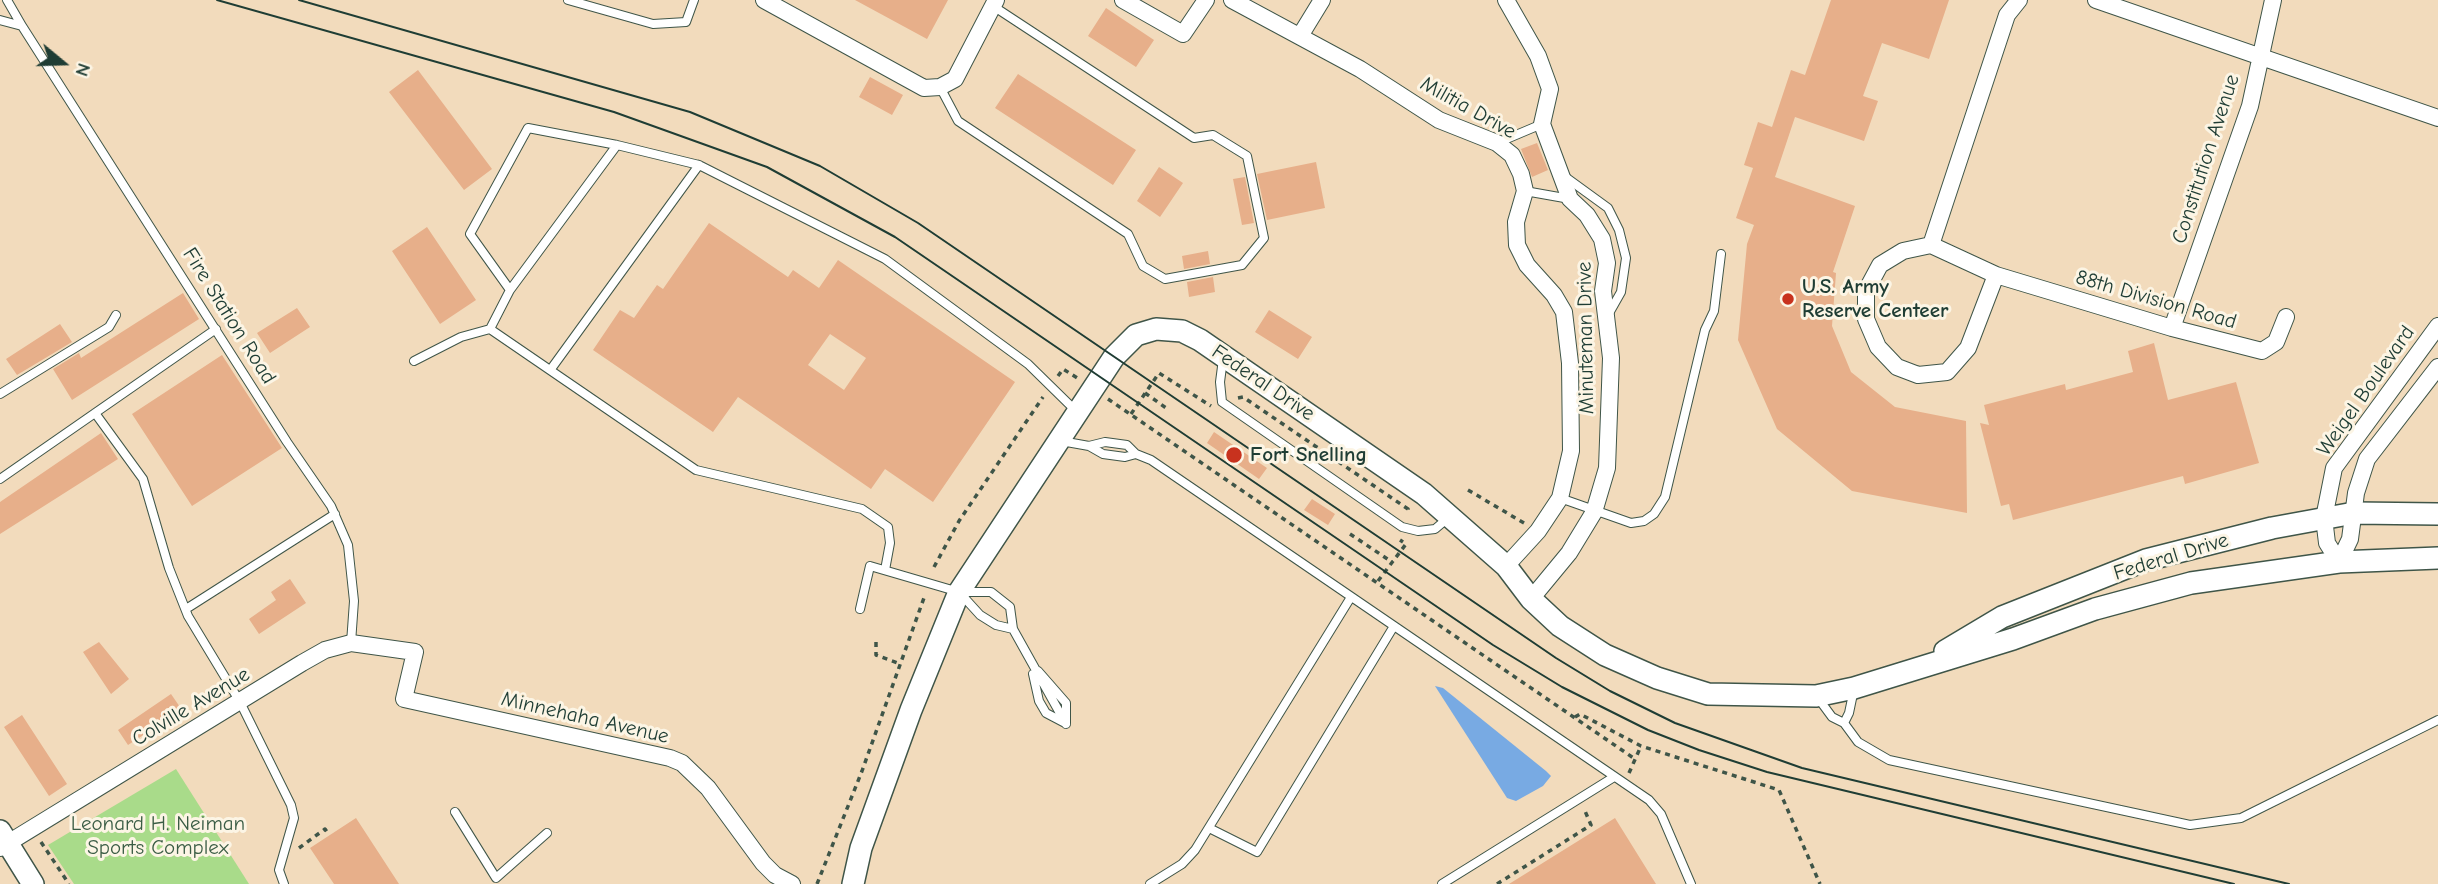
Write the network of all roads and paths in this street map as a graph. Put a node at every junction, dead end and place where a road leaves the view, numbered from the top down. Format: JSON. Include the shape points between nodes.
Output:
{"nodes":[{"id":1,"x":7,"y":0,"type":"edge"},
{"id":2,"x":694,"y":0,"type":"edge"},
{"id":3,"x":764,"y":0,"type":"edge"},
{"id":4,"x":1124,"y":0,"type":"edge"},
{"id":5,"x":1206,"y":0,"type":"edge"},
{"id":6,"x":1232,"y":0,"type":"edge"},
{"id":7,"x":1322,"y":0,"type":"edge"},
{"id":8,"x":1506,"y":0,"type":"edge"},
{"id":9,"x":2019,"y":0,"type":"edge"},
{"id":10,"x":2096,"y":0,"type":"edge"},
{"id":11,"x":2273,"y":0,"type":"edge"},
{"id":12,"x":572,"y":1,"type":"edge"},
{"id":13,"x":995,"y":3,"type":"edge"},
{"id":14,"x":0,"y":20,"type":"edge"},
{"id":15,"x":22,"y":26,"type":"junction"},
{"id":16,"x":1300,"y":36,"type":"junction"},
{"id":17,"x":2259,"y":55,"type":"junction"},
{"id":18,"x":940,"y":87,"type":"junction"},
{"id":19,"x":2438,"y":118,"type":"edge"},
{"id":20,"x":1542,"y":124,"type":"junction"},
{"id":21,"x":1497,"y":143,"type":"junction"},
{"id":22,"x":617,"y":145,"type":"junction"},
{"id":23,"x":699,"y":164,"type":"junction"},
{"id":24,"x":1561,"y":175,"type":"junction"},
{"id":25,"x":1525,"y":191,"type":"junction"},
{"id":26,"x":1570,"y":199,"type":"junction"},
{"id":27,"x":1931,"y":245,"type":"junction"},
{"id":28,"x":1721,"y":254,"type":"dead end"},
{"id":29,"x":1996,"y":275,"type":"junction"},
{"id":30,"x":510,"y":290,"type":"junction"},
{"id":31,"x":116,"y":315,"type":"dead end"},
{"id":32,"x":2286,"y":317,"type":"dead end"},
{"id":33,"x":1606,"y":318,"type":"junction"},
{"id":34,"x":2438,"y":326,"type":"edge"},
{"id":35,"x":2172,"y":328,"type":"junction"},
{"id":36,"x":216,"y":329,"type":"junction"},
{"id":37,"x":490,"y":329,"type":"junction"},
{"id":38,"x":1223,"y":356,"type":"junction"},
{"id":39,"x":414,"y":361,"type":"dead end"},
{"id":40,"x":2438,"y":367,"type":"edge"},
{"id":41,"x":551,"y":369,"type":"junction"},
{"id":42,"x":1079,"y":379,"type":"dead end"},
{"id":43,"x":1051,"y":385,"type":"junction"},
{"id":44,"x":0,"y":394,"type":"edge"},
{"id":45,"x":1145,"y":394,"type":"dead end"},
{"id":46,"x":1109,"y":399,"type":"dead end"},
{"id":47,"x":1169,"y":410,"type":"dead end"},
{"id":48,"x":1077,"y":412,"type":"junction"},
{"id":49,"x":95,"y":413,"type":"junction"},
{"id":50,"x":1058,"y":441,"type":"junction"},
{"id":51,"x":2349,"y":445,"type":"junction"},
{"id":52,"x":2367,"y":459,"type":"junction"},
{"id":53,"x":0,"y":479,"type":"edge"},
{"id":54,"x":1468,"y":490,"type":"dead end"},
{"id":55,"x":1560,"y":498,"type":"junction"},
{"id":56,"x":1594,"y":512,"type":"junction"},
{"id":57,"x":2354,"y":513,"type":"junction"},
{"id":58,"x":335,"y":514,"type":"junction"},
{"id":59,"x":2438,"y":514,"type":"edge"},
{"id":60,"x":1451,"y":516,"type":"junction"},
{"id":61,"x":2323,"y":518,"type":"junction"},
{"id":62,"x":1538,"y":531,"type":"junction"},
{"id":63,"x":1350,"y":534,"type":"dead end"},
{"id":64,"x":1406,"y":544,"type":"dead end"},
{"id":65,"x":2438,"y":558,"type":"edge"},
{"id":66,"x":1392,"y":562,"type":"junction"},
{"id":67,"x":2339,"y":562,"type":"junction"},
{"id":68,"x":1506,"y":566,"type":"junction"},
{"id":69,"x":934,"y":567,"type":"dead end"},
{"id":70,"x":885,"y":570,"type":"junction"},
{"id":71,"x":1377,"y":582,"type":"junction"},
{"id":72,"x":959,"y":592,"type":"junction"},
{"id":73,"x":925,"y":595,"type":"dead end"},
{"id":74,"x":1351,"y":597,"type":"junction"},
{"id":75,"x":1531,"y":599,"type":"junction"},
{"id":76,"x":186,"y":610,"type":"junction"},
{"id":77,"x":860,"y":610,"type":"dead end"},
{"id":78,"x":1394,"y":626,"type":"junction"},
{"id":79,"x":1013,"y":629,"type":"junction"},
{"id":80,"x":876,"y":642,"type":"dead end"},
{"id":81,"x":351,"y":643,"type":"junction"},
{"id":82,"x":415,"y":652,"type":"joint"},
{"id":83,"x":900,"y":664,"type":"junction"},
{"id":84,"x":1030,"y":664,"type":"junction"},
{"id":85,"x":1923,"y":665,"type":"junction"},
{"id":86,"x":1854,"y":688,"type":"junction"},
{"id":87,"x":1816,"y":696,"type":"junction"},
{"id":88,"x":240,"y":702,"type":"junction"},
{"id":89,"x":1574,"y":716,"type":"junction"},
{"id":90,"x":2438,"y":720,"type":"edge"},
{"id":91,"x":1844,"y":723,"type":"junction"},
{"id":92,"x":1641,"y":746,"type":"junction"},
{"id":93,"x":1635,"y":759,"type":"junction"},
{"id":94,"x":1614,"y":777,"type":"junction"},
{"id":95,"x":1625,"y":784,"type":"junction"},
{"id":96,"x":1592,"y":806,"type":"dead end"},
{"id":97,"x":455,"y":812,"type":"dead end"},
{"id":98,"x":32,"y":827,"type":"junction"},
{"id":99,"x":1209,"y":828,"type":"junction"},
{"id":100,"x":547,"y":833,"type":"dead end"},
{"id":101,"x":329,"y":835,"type":"dead end"},
{"id":102,"x":2,"y":840,"type":"edge"},
{"id":103,"x":297,"y":853,"type":"dead end"},
{"id":104,"x":496,"y":881,"type":"edge"},
{"id":105,"x":33,"y":884,"type":"edge"},
{"id":106,"x":69,"y":884,"type":"edge"},
{"id":107,"x":284,"y":884,"type":"edge"},
{"id":108,"x":792,"y":884,"type":"edge"},
{"id":109,"x":817,"y":884,"type":"edge"},
{"id":110,"x":853,"y":884,"type":"edge"},
{"id":111,"x":1150,"y":884,"type":"edge"},
{"id":112,"x":1443,"y":884,"type":"edge"},
{"id":113,"x":1497,"y":884,"type":"edge"},
{"id":114,"x":1691,"y":884,"type":"edge"},
{"id":115,"x":1821,"y":884,"type":"edge"}],
"edges":[{"from":1,"to":15,"type":"lane","name":"Fire Station Road"},
{"from":2,"to":12,"type":"lane","via":[[686,22],[653,24]]},
{"from":3,"to":18,"type":"street","via":[[924,88]]},
{"from":4,"to":5,"type":"street","via":[[1183,34]]},
{"from":6,"to":16,"type":"street","name":"Militia Drive"},
{"from":7,"to":16,"type":"street"},
{"from":8,"to":20,"type":"street","via":[[1538,56],[1550,89]]},
{"from":9,"to":27,"type":"street","via":[[2007,15]]},
{"from":10,"to":17,"type":"street"},
{"from":11,"to":17,"type":"street","name":"Constitution Avenue"},
{"from":13,"to":18,"type":"street","via":[[955,79]]},
{"from":13,"to":18,"type":"lane","via":[[1194,138],[1213,135],[1247,156],[1264,238],[1242,265],[1165,279],[1143,266],[1128,234],[958,121]]},
{"from":14,"to":15,"type":"lane"},
{"from":15,"to":36,"type":"lane","name":"Fire Station Road"},
{"from":16,"to":21,"type":"street","name":"Militia Drive","via":[[1439,120]]},
{"from":17,"to":19,"type":"street"},
{"from":17,"to":35,"type":"street","name":"Constitution Avenue","via":[[2250,106]]},
{"from":20,"to":21,"type":"lane"},
{"from":20,"to":24,"type":"street","name":"Minuteman Drive"},
{"from":21,"to":25,"type":"street","name":"Militia Drive","via":[[1512,155]]},
{"from":22,"to":23,"type":"lane"},
{"from":22,"to":30,"type":"lane"},
{"from":22,"to":30,"type":"lane","via":[[528,128],[470,234]]},
{"from":23,"to":41,"type":"lane"},
{"from":23,"to":43,"type":"lane","via":[[885,259],[1028,363]]},
{"from":24,"to":26,"type":"street","name":"Minuteman Drive"},
{"from":24,"to":33,"type":"lane","via":[[1608,208],[1619,230],[1626,258],[1621,292]]},
{"from":25,"to":26,"type":"lane"},
{"from":25,"to":55,"type":"street","via":[[1516,222],[1517,245],[1564,312],[1567,333],[1571,451]]},
{"from":26,"to":33,"type":"street","name":"Minuteman Drive","via":[[1602,239],[1607,263],[1603,290]]},
{"from":27,"to":29,"type":"street"},
{"from":27,"to":29,"type":"street","via":[[1903,251],[1880,265],[1866,290],[1866,319],[1878,346],[1896,367],[1918,375],[1947,372],[1968,348]]},
{"from":28,"to":56,"type":"lane","via":[[1714,311],[1705,330],[1665,497],[1644,521],[1617,520]]},
{"from":29,"to":35,"type":"street","name":"88th Division Road"},
{"from":30,"to":37,"type":"lane"},
{"from":31,"to":44,"type":"lane","via":[[109,327]]},
{"from":32,"to":35,"type":"street","name":"88th Division Road","via":[[2276,342],[2263,351]]},
{"from":33,"to":56,"type":"street","name":"Minuteman Drive","via":[[1611,358],[1609,438],[1607,468]]},
{"from":34,"to":51,"type":"street","name":"Weigel Boulevard"},
{"from":36,"to":49,"type":"lane"},
{"from":36,"to":58,"type":"lane","name":"Fire Station Road"},
{"from":37,"to":39,"type":"lane","via":[[461,337]]},
{"from":37,"to":41,"type":"lane"},
{"from":38,"to":48,"type":"street","name":"Federal Drive","via":[[1182,331],[1156,329],[1136,335],[1123,346]]},
{"from":38,"to":60,"type":"street","name":"Federal Drive"},
{"from":38,"to":60,"type":"lane","via":[[1223,402],[1402,527],[1435,529]]},
{"from":40,"to":52,"type":"street"},
{"from":41,"to":70,"type":"lane","via":[[696,470],[862,509],[888,527]]},
{"from":42,"to":43,"type":"path","via":[[1063,369]]},
{"from":43,"to":48,"type":"lane"},
{"from":43,"to":69,"type":"path","via":[[959,521]]},
{"from":45,"to":47,"type":"path"},
{"from":46,"to":71,"type":"path"},
{"from":48,"to":50,"type":"street","name":"Federal Drive"},
{"from":49,"to":53,"type":"lane"},
{"from":49,"to":76,"type":"lane","via":[[143,479]]},
{"from":50,"to":72,"type":"street","name":"Federal Drive"},
{"from":50,"to":74,"type":"lane","via":[[1127,445]]},
{"from":51,"to":52,"type":"lane"},
{"from":51,"to":61,"type":"street","name":"Weigel Boulevard","via":[[2334,468]]},
{"from":52,"to":57,"type":"street"},
{"from":54,"to":62,"type":"path"},
{"from":55,"to":56,"type":"lane"},
{"from":55,"to":62,"type":"street"},
{"from":56,"to":75,"type":"street","name":"Minuteman Drive","via":[[1569,553]]},
{"from":57,"to":59,"type":"street","name":"Federal Drive"},
{"from":57,"to":61,"type":"street","name":"Federal Drive"},
{"from":57,"to":67,"type":"street","via":[[2350,539]]},
{"from":58,"to":76,"type":"lane"},
{"from":58,"to":81,"type":"lane","name":"Fire Station Road","via":[[349,556],[354,601]]},
{"from":60,"to":68,"type":"street","name":"Federal Drive"},
{"from":61,"to":67,"type":"street","name":"Weigel Boulevard","via":[[2328,543]]},
{"from":61,"to":85,"type":"street","name":"Federal Drive","via":[[2146,560],[2002,617]]},
{"from":62,"to":68,"type":"street"},
{"from":63,"to":66,"type":"path"},
{"from":64,"to":66,"type":"path"},
{"from":65,"to":67,"type":"street","name":"Federal Drive"},
{"from":66,"to":71,"type":"path"},
{"from":67,"to":85,"type":"street","name":"Federal Drive","via":[[2191,583]]},
{"from":68,"to":75,"type":"street","name":"Federal Drive"},
{"from":70,"to":72,"type":"lane"},
{"from":70,"to":77,"type":"lane","via":[[870,566]]},
{"from":71,"to":89,"type":"path"},
{"from":72,"to":79,"type":"lane","via":[[980,615]]},
{"from":72,"to":79,"type":"lane","via":[[991,592],[1010,607]]},
{"from":72,"to":110,"type":"street","name":"Federal Drive","via":[[911,710],[861,848]]},
{"from":73,"to":83,"type":"path"},
{"from":74,"to":78,"type":"lane"},
{"from":74,"to":99,"type":"lane"},
{"from":75,"to":87,"type":"street","name":"Federal Drive","via":[[1560,626],[1605,655],[1657,678],[1708,694]]},
{"from":76,"to":88,"type":"lane"},
{"from":78,"to":94,"type":"lane"},
{"from":78,"to":99,"type":"lane","via":[[1257,852]]},
{"from":79,"to":84,"type":"lane"},
{"from":80,"to":83,"type":"path","via":[[876,655]]},
{"from":81,"to":82,"type":"street","name":"Colville Avenue"},
{"from":81,"to":88,"type":"street","name":"Colville Avenue","via":[[325,650]]},
{"from":82,"to":108,"type":"street","name":"Minnehaha Avenue","via":[[404,699],[670,758],[696,774],[763,863]]},
{"from":83,"to":109,"type":"path"},
{"from":84,"to":84,"type":"lane","via":[[1066,703],[1066,723],[1046,713]]},
{"from":85,"to":86,"type":"street","name":"Federal Drive"},
{"from":86,"to":87,"type":"street","name":"Federal Drive"},
{"from":86,"to":91,"type":"lane"},
{"from":87,"to":91,"type":"lane","via":[[1832,717]]},
{"from":88,"to":98,"type":"street","name":"Colville Avenue"},
{"from":88,"to":107,"type":"lane","via":[[295,818],[279,870]]},
{"from":89,"to":92,"type":"path","via":[[1580,714]]},
{"from":89,"to":93,"type":"path"},
{"from":90,"to":91,"type":"lane","via":[[2241,818],[2190,825],[1889,760],[1858,742]]},
{"from":92,"to":93,"type":"path"},
{"from":92,"to":115,"type":"path","via":[[1779,790]]},
{"from":93,"to":95,"type":"path"},
{"from":94,"to":95,"type":"lane"},
{"from":94,"to":112,"type":"lane"},
{"from":95,"to":114,"type":"lane","via":[[1661,814]]},
{"from":96,"to":113,"type":"path","via":[[1583,812],[1591,825]]},
{"from":97,"to":104,"type":"lane"},
{"from":98,"to":102,"type":"street","name":"Colville Avenue"},
{"from":98,"to":106,"type":"path"},
{"from":99,"to":111,"type":"lane","via":[[1182,864]]},
{"from":100,"to":104,"type":"lane"},
{"from":101,"to":103,"type":"path","via":[[325,829]]},
{"from":102,"to":105,"type":"street"}]}
